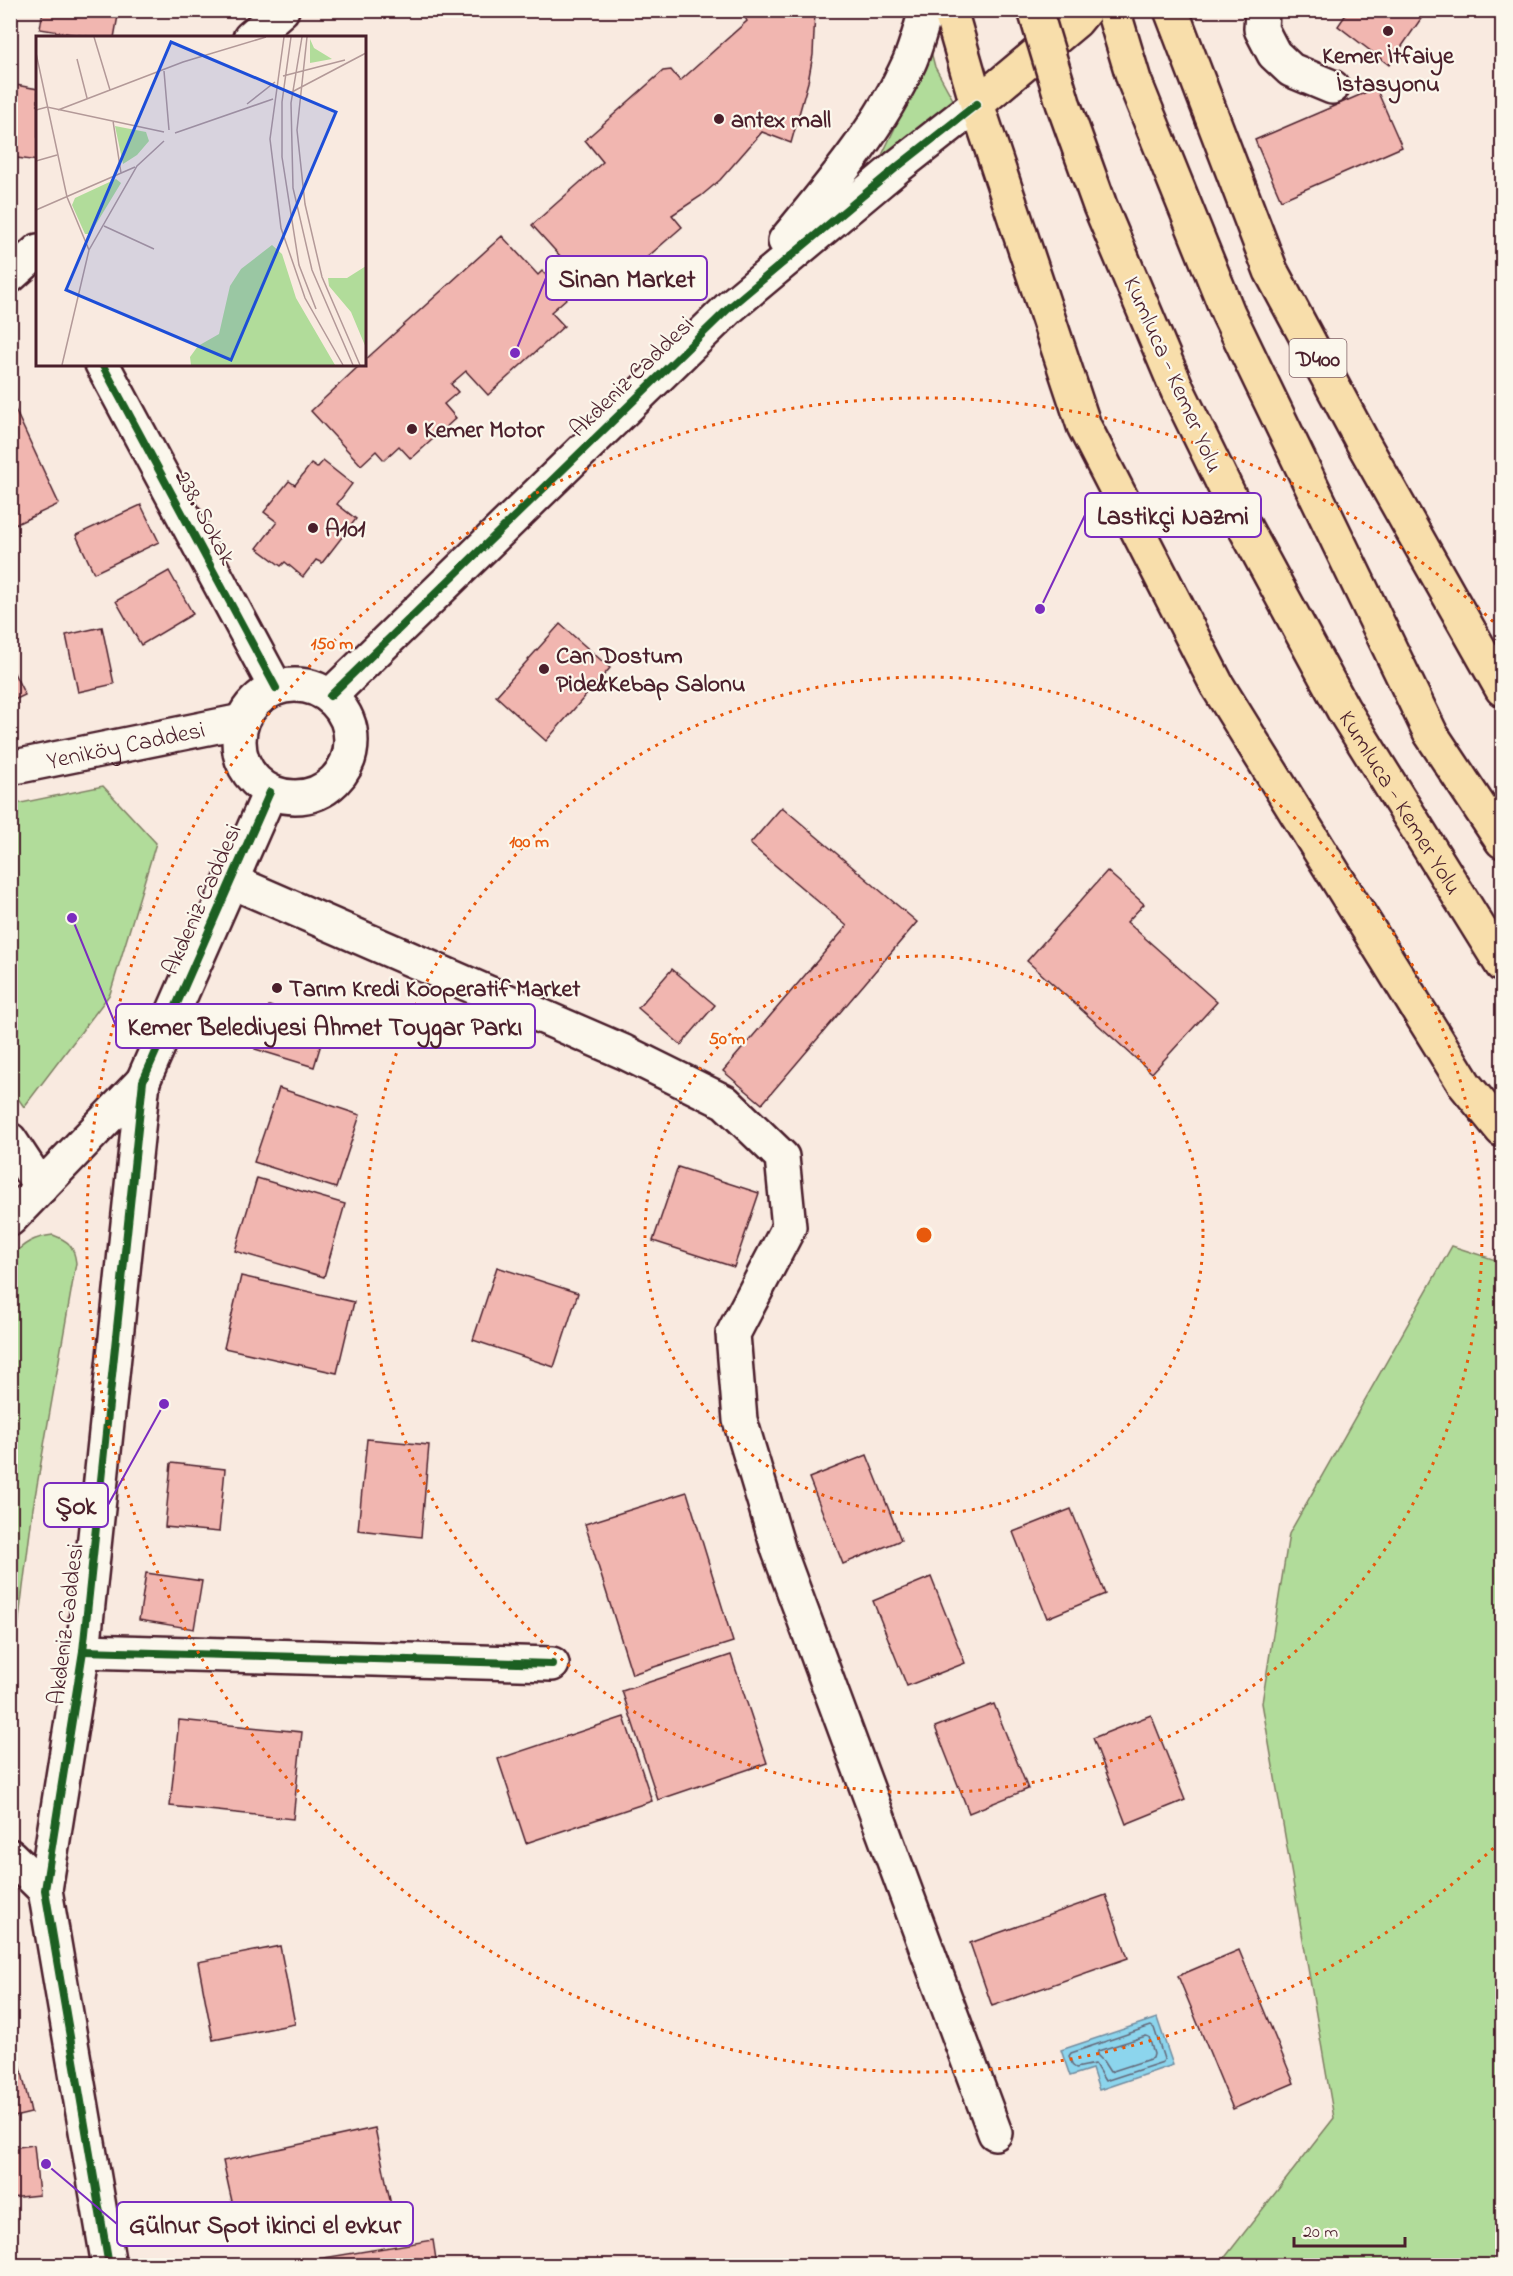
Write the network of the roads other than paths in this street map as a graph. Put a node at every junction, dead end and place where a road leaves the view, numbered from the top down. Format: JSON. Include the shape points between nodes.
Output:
{"nodes":[{"id":1,"x":282,"y":10,"type":"edge"},
{"id":2,"x":926,"y":10,"type":"edge"},
{"id":3,"x":950,"y":10,"type":"edge"},
{"id":4,"x":1035,"y":10,"type":"edge"},
{"id":5,"x":1085,"y":10,"type":"edge"},
{"id":6,"x":1113,"y":10,"type":"edge"},
{"id":7,"x":1171,"y":10,"type":"edge"},
{"id":8,"x":1262,"y":10,"type":"edge"},
{"id":9,"x":252,"y":36,"type":"edge"},
{"id":10,"x":1332,"y":87,"type":"dead end"},
{"id":11,"x":977,"y":104,"type":"junction"},
{"id":12,"x":36,"y":253,"type":"edge"},
{"id":13,"x":10,"y":276,"type":"edge"},
{"id":14,"x":730,"y":307,"type":"junction"},
{"id":15,"x":103,"y":366,"type":"edge"},
{"id":16,"x":276,"y":688,"type":"junction"},
{"id":17,"x":1503,"y":689,"type":"edge"},
{"id":18,"x":330,"y":696,"type":"junction"},
{"id":19,"x":242,"y":721,"type":"junction"},
{"id":20,"x":10,"y":768,"type":"edge"},
{"id":21,"x":270,"y":792,"type":"junction"},
{"id":22,"x":1503,"y":841,"type":"edge"},
{"id":23,"x":231,"y":881,"type":"junction"},
{"id":24,"x":1503,"y":965,"type":"edge"},
{"id":25,"x":143,"y":1081,"type":"junction"},
{"id":26,"x":1503,"y":1130,"type":"edge"},
{"id":27,"x":10,"y":1140,"type":"edge"},
{"id":28,"x":42,"y":1187,"type":"junction"},
{"id":29,"x":10,"y":1219,"type":"edge"},
{"id":30,"x":84,"y":1651,"type":"junction"},
{"id":31,"x":552,"y":1664,"type":"dead end"},
{"id":32,"x":10,"y":1856,"type":"edge"},
{"id":33,"x":45,"y":1890,"type":"junction"},
{"id":34,"x":995,"y":2133,"type":"dead end"},
{"id":35,"x":109,"y":2265,"type":"edge"}],
"edges":[{"from":1,"to":9,"type":"street"},
{"from":2,"to":14,"type":"street","name":"Akdeniz Caddesi","via":[[910,61],[870,131]]},
{"from":3,"to":11,"type":"main road"},
{"from":4,"to":24,"type":"main road","name":"Kumluca - Kemer Yolu","bridge":true,"via":[[1100,206],[1178,391],[1243,525],[1343,709]]},
{"from":5,"to":11,"type":"main road","name":"Akdeniz Caddesi"},
{"from":6,"to":22,"type":"main road","number":"D400","via":[[1134,80],[1228,313],[1431,734]]},
{"from":7,"to":17,"type":"main road","number":"D400","via":[[1271,271]]},
{"from":8,"to":10,"type":"street","via":[[1261,29],[1274,54],[1291,70]]},
{"from":11,"to":14,"type":"street","name":"Akdeniz Caddesi"},
{"from":11,"to":26,"type":"main road","via":[[1083,426],[1217,685],[1465,1085]]},
{"from":12,"to":13,"type":"street"},
{"from":14,"to":18,"type":"street","name":"Akdeniz Caddesi"},
{"from":15,"to":16,"type":"street","name":"238. Sokak"},
{"from":16,"to":18,"type":"street","via":[[295,684]]},
{"from":16,"to":19,"type":"street","via":[[256,701]]},
{"from":18,"to":21,"type":"street","via":[[347,718],[352,745],[343,771],[324,790],[297,798]]},
{"from":19,"to":20,"type":"street","name":"Yeniköy Caddesi"},
{"from":19,"to":21,"type":"street","via":[[239,748],[249,774]]},
{"from":21,"to":23,"type":"street","name":"Akdeniz Caddesi"},
{"from":23,"to":25,"type":"street","name":"Akdeniz Caddesi"},
{"from":23,"to":34,"type":"street","via":[[624,1052],[725,1102],[782,1156],[789,1227],[733,1334],[740,1420],[779,1551]]},
{"from":25,"to":28,"type":"street"},
{"from":25,"to":30,"type":"street","name":"Akdeniz Caddesi"},
{"from":27,"to":28,"type":"street"},
{"from":28,"to":29,"type":"street"},
{"from":30,"to":31,"type":"street"},
{"from":30,"to":33,"type":"street","name":"Akdeniz Caddesi"},
{"from":32,"to":33,"type":"street"},
{"from":33,"to":35,"type":"street","name":"Akdeniz Caddesi"}]}
